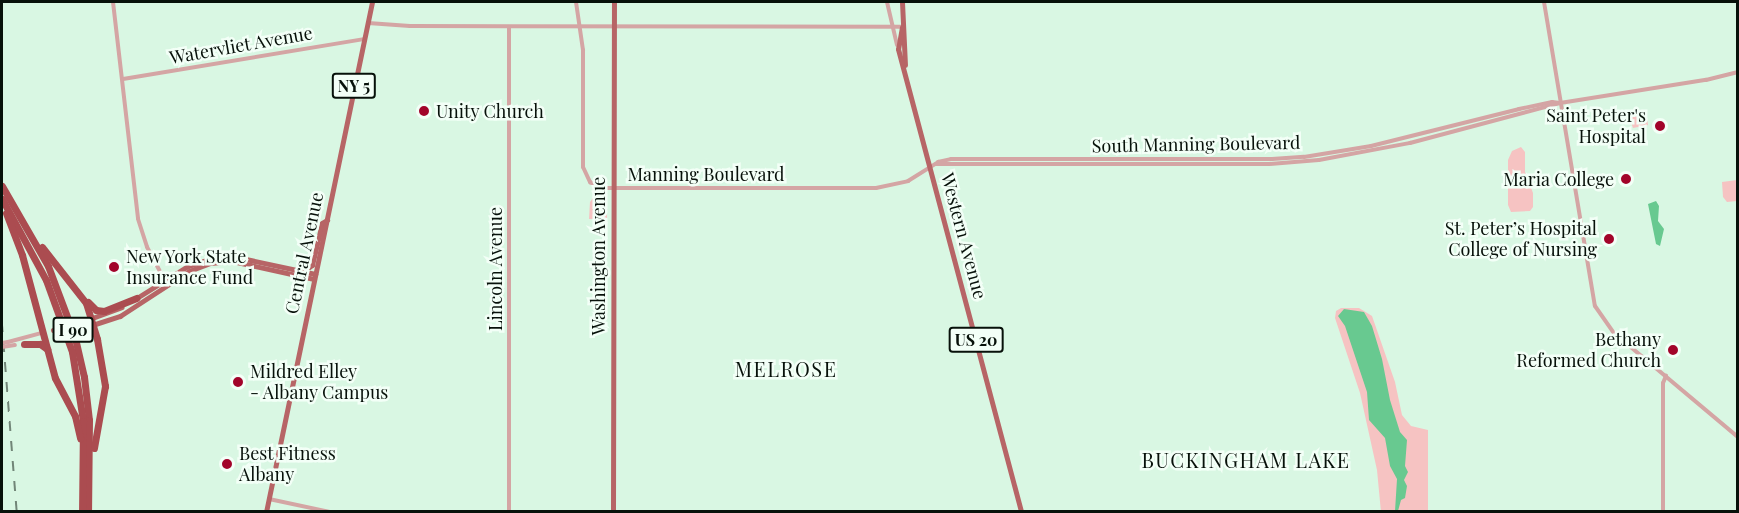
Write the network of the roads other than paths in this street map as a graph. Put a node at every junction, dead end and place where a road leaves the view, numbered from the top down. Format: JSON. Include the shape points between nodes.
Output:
{"nodes":[{"id":1,"x":113,"y":2,"type":"edge"},
{"id":2,"x":372,"y":2,"type":"edge"},
{"id":3,"x":576,"y":2,"type":"edge"},
{"id":4,"x":614,"y":2,"type":"edge"},
{"id":5,"x":887,"y":2,"type":"edge"},
{"id":6,"x":902,"y":2,"type":"edge"},
{"id":7,"x":1544,"y":2,"type":"edge"},
{"id":8,"x":368,"y":23,"type":"junction"},
{"id":9,"x":509,"y":27,"type":"junction"},
{"id":10,"x":580,"y":27,"type":"junction"},
{"id":11,"x":614,"y":27,"type":"junction"},
{"id":12,"x":902,"y":27,"type":"junction"},
{"id":13,"x":894,"y":28,"type":"junction"},
{"id":14,"x":899,"y":36,"type":"junction"},
{"id":15,"x":364,"y":39,"type":"junction"},
{"id":16,"x":898,"y":49,"type":"junction"},
{"id":17,"x":904,"y":53,"type":"junction"},
{"id":18,"x":906,"y":72,"type":"junction"},
{"id":19,"x":1737,"y":72,"type":"edge"},
{"id":20,"x":123,"y":79,"type":"junction"},
{"id":21,"x":1560,"y":103,"type":"junction"},
{"id":22,"x":933,"y":166,"type":"junction"},
{"id":23,"x":2,"y":186,"type":"edge"},
{"id":24,"x":614,"y":188,"type":"junction"},
{"id":25,"x":4,"y":200,"type":"edge"},
{"id":26,"x":327,"y":220,"type":"junction"},
{"id":27,"x":268,"y":267,"type":"junction"},
{"id":28,"x":297,"y":270,"type":"junction"},
{"id":29,"x":315,"y":276,"type":"junction"},
{"id":30,"x":166,"y":283,"type":"junction"},
{"id":31,"x":77,"y":291,"type":"junction"},
{"id":32,"x":137,"y":298,"type":"junction"},
{"id":33,"x":310,"y":301,"type":"junction"},
{"id":34,"x":39,"y":322,"type":"junction"},
{"id":35,"x":89,"y":323,"type":"junction"},
{"id":36,"x":33,"y":335,"type":"junction"},
{"id":37,"x":43,"y":336,"type":"junction"},
{"id":38,"x":24,"y":344,"type":"junction"},
{"id":39,"x":2,"y":345,"type":"edge"},
{"id":40,"x":49,"y":355,"type":"junction"},
{"id":41,"x":1666,"y":376,"type":"junction"},
{"id":42,"x":1737,"y":437,"type":"edge"},
{"id":43,"x":90,"y":477,"type":"junction"},
{"id":44,"x":268,"y":499,"type":"junction"},
{"id":45,"x":82,"y":501,"type":"junction"},
{"id":46,"x":82,"y":512,"type":"edge"},
{"id":47,"x":88,"y":512,"type":"edge"},
{"id":48,"x":266,"y":512,"type":"edge"},
{"id":49,"x":330,"y":512,"type":"edge"},
{"id":50,"x":509,"y":512,"type":"edge"},
{"id":51,"x":613,"y":512,"type":"edge"},
{"id":52,"x":1021,"y":512,"type":"edge"},
{"id":53,"x":1663,"y":512,"type":"edge"}],
"edges":[{"from":1,"to":20,"type":"street"},
{"from":2,"to":8,"type":"main road","name":"Central Avenue","number":"NY 5"},
{"from":3,"to":10,"type":"street","name":"Manning Boulevard"},
{"from":4,"to":11,"type":"main road","name":"Washington Avenue"},
{"from":5,"to":13,"type":"street","name":"Western Avenue"},
{"from":6,"to":12,"type":"main road","number":"US 20"},
{"from":7,"to":21,"type":"street"},
{"from":8,"to":9,"type":"street"},
{"from":8,"to":15,"type":"main road","name":"Central Avenue","number":"NY 5"},
{"from":9,"to":10,"type":"street"},
{"from":9,"to":50,"type":"street","name":"Lincoln Avenue"},
{"from":10,"to":11,"type":"street"},
{"from":10,"to":24,"type":"street","name":"Manning Boulevard","via":[[583,169],[595,186]]},
{"from":11,"to":13,"type":"street"},
{"from":11,"to":24,"type":"main road","name":"Washington Avenue"},
{"from":12,"to":13,"type":"street"},
{"from":12,"to":14,"type":"main road","number":"US 20"},
{"from":12,"to":17,"type":"main road","number":"US 20"},
{"from":13,"to":14,"type":"street","name":"Western Avenue"},
{"from":13,"to":16,"type":"street","name":"Western Avenue"},
{"from":14,"to":16,"type":"main road","number":"US 20"},
{"from":14,"to":17,"type":"street","name":"Western Avenue"},
{"from":15,"to":20,"type":"street","name":"Watervliet Avenue"},
{"from":15,"to":26,"type":"main road","name":"Central Avenue","number":"NY 5"},
{"from":16,"to":18,"type":"main road","name":"Western Avenue","number":"US 20"},
{"from":17,"to":18,"type":"main road","name":"Western Avenue","number":"US 20"},
{"from":18,"to":22,"type":"main road","name":"Western Avenue","number":"US 20"},
{"from":19,"to":21,"type":"street","name":"South Manning Boulevard"},
{"from":20,"to":30,"type":"street","via":[[138,219]]},
{"from":21,"to":22,"type":"street","name":"South Manning Boulevard","via":[[1520,109],[1371,146],[1307,156],[951,159]]},
{"from":21,"to":41,"type":"street","via":[[1595,306],[1611,331]]},
{"from":22,"to":24,"type":"street","name":"Manning Boulevard","via":[[908,181],[876,188]]},
{"from":22,"to":52,"type":"main road","name":"Western Avenue","number":"US 20"},
{"from":23,"to":25,"type":"highway","number":"I 90"},
{"from":24,"to":51,"type":"main road","name":"Washington Avenue"},
{"from":25,"to":31,"type":"highway"},
{"from":25,"to":34,"type":"highway"},
{"from":25,"to":43,"type":"highway","number":"I 90","via":[[53,277],[75,338],[88,406]]},
{"from":25,"to":45,"type":"highway","number":"I 90","via":[[46,280],[72,352],[82,421]]},
{"from":26,"to":28,"type":"main road","via":[[322,223],[312,266]]},
{"from":26,"to":29,"type":"main road","name":"Central Avenue","number":"NY 5"},
{"from":27,"to":29,"type":"main road"},
{"from":27,"to":30,"type":"main road","via":[[215,262]]},
{"from":27,"to":33,"type":"main road","via":[[307,279],[311,286]]},
{"from":28,"to":29,"type":"main road"},
{"from":28,"to":30,"type":"main road","via":[[220,256],[192,264]]},
{"from":29,"to":33,"type":"main road","name":"Central Avenue","number":"NY 5"},
{"from":30,"to":32,"type":"main road"},
{"from":30,"to":35,"type":"main road","via":[[120,316]]},
{"from":31,"to":32,"type":"highway","via":[[99,310]]},
{"from":31,"to":35,"type":"highway","via":[[86,303]]},
{"from":32,"to":35,"type":"main road"},
{"from":33,"to":44,"type":"main road","name":"Central Avenue","number":"NY 5"},
{"from":34,"to":36,"type":"highway"},
{"from":34,"to":37,"type":"highway"},
{"from":35,"to":37,"type":"main road","bridge":true},
{"from":35,"to":43,"type":"highway","via":[[104,367],[105,386]]},
{"from":36,"to":37,"type":"street"},
{"from":36,"to":39,"type":"street","bridge":true},
{"from":37,"to":38,"type":"street"},
{"from":37,"to":40,"type":"highway"},
{"from":38,"to":39,"type":"street","bridge":true},
{"from":38,"to":40,"type":"highway","via":[[40,344]]},
{"from":40,"to":45,"type":"highway","via":[[78,430]]},
{"from":41,"to":42,"type":"street"},
{"from":41,"to":53,"type":"street"},
{"from":43,"to":47,"type":"highway","number":"I 90"},
{"from":44,"to":48,"type":"main road","name":"Central Avenue","number":"NY 5"},
{"from":44,"to":49,"type":"street"},
{"from":45,"to":46,"type":"highway","number":"I 90"}]}
